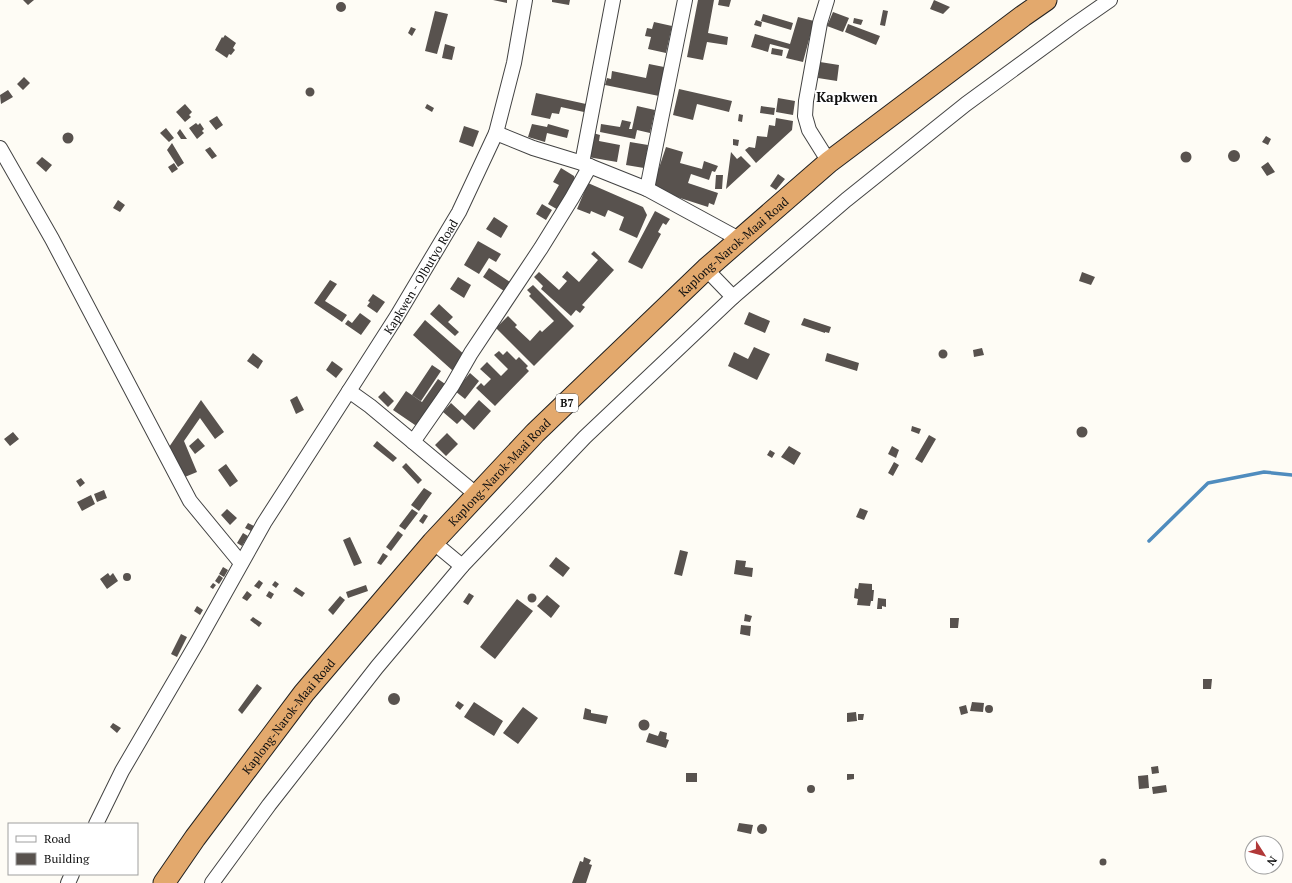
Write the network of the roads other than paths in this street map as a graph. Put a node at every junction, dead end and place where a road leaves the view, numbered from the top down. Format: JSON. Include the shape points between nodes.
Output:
{"nodes":[{"id":1,"x":525,"y":0,"type":"edge"},
{"id":2,"x":613,"y":0,"type":"edge"},
{"id":3,"x":685,"y":0,"type":"edge"},
{"id":4,"x":827,"y":0,"type":"edge"},
{"id":5,"x":1046,"y":0,"type":"edge"},
{"id":6,"x":1110,"y":0,"type":"edge"},
{"id":7,"x":496,"y":133,"type":"junction"},
{"id":8,"x":0,"y":148,"type":"edge"},
{"id":9,"x":829,"y":162,"type":"junction"},
{"id":10,"x":586,"y":164,"type":"junction"},
{"id":11,"x":647,"y":190,"type":"junction"},
{"id":12,"x":739,"y":239,"type":"junction"},
{"id":13,"x":706,"y":269,"type":"junction"},
{"id":14,"x":733,"y":297,"type":"junction"},
{"id":15,"x":349,"y":391,"type":"junction"},
{"id":16,"x":413,"y":442,"type":"junction"},
{"id":17,"x":477,"y":494,"type":"junction"},
{"id":18,"x":433,"y":542,"type":"junction"},
{"id":19,"x":241,"y":563,"type":"junction"},
{"id":20,"x":462,"y":566,"type":"junction"},
{"id":21,"x":96,"y":823,"type":"edge"},
{"id":22,"x":164,"y":883,"type":"edge"},
{"id":23,"x":212,"y":883,"type":"edge"}],
"edges":[{"from":1,"to":7,"type":"street","name":"Kapkwen - Olbutyo Road","via":[[514,63]]},
{"from":2,"to":10,"type":"street"},
{"from":3,"to":11,"type":"street"},
{"from":4,"to":9,"type":"street","via":[[820,23],[805,116],[809,130]]},
{"from":5,"to":9,"type":"highway","name":"Kaplong-Narok-Maai Road","number":"B7"},
{"from":6,"to":14,"type":"street","via":[[966,104],[846,200]]},
{"from":7,"to":10,"type":"street","via":[[533,148]]},
{"from":7,"to":15,"type":"street","name":"Kapkwen - Olbutyo Road","via":[[460,212]]},
{"from":8,"to":19,"type":"street","via":[[59,252],[190,501]]},
{"from":9,"to":12,"type":"highway","name":"Kaplong-Narok-Maai Road","number":"B7"},
{"from":10,"to":11,"type":"street"},
{"from":10,"to":16,"type":"street","via":[[572,198],[541,248]]},
{"from":11,"to":12,"type":"street"},
{"from":12,"to":13,"type":"highway","name":"Kaplong-Narok-Maai Road","number":"B7"},
{"from":13,"to":14,"type":"street"},
{"from":13,"to":17,"type":"highway","name":"Kaplong-Narok-Maai Road","number":"B7","via":[[535,434]]},
{"from":14,"to":20,"type":"street","via":[[585,437]]},
{"from":15,"to":16,"type":"street"},
{"from":15,"to":19,"type":"street","name":"Kapkwen - Olbutyo Road"},
{"from":16,"to":17,"type":"street"},
{"from":17,"to":18,"type":"highway","name":"Kaplong-Narok-Maai Road","number":"B7"},
{"from":18,"to":20,"type":"street"},
{"from":18,"to":22,"type":"highway","name":"Kaplong-Narok-Maai Road","number":"B7","via":[[304,693]]},
{"from":19,"to":21,"type":"street","name":"Kapkwen - Olbutyo Road","via":[[122,771]]},
{"from":20,"to":23,"type":"street","via":[[372,673]]}]}
